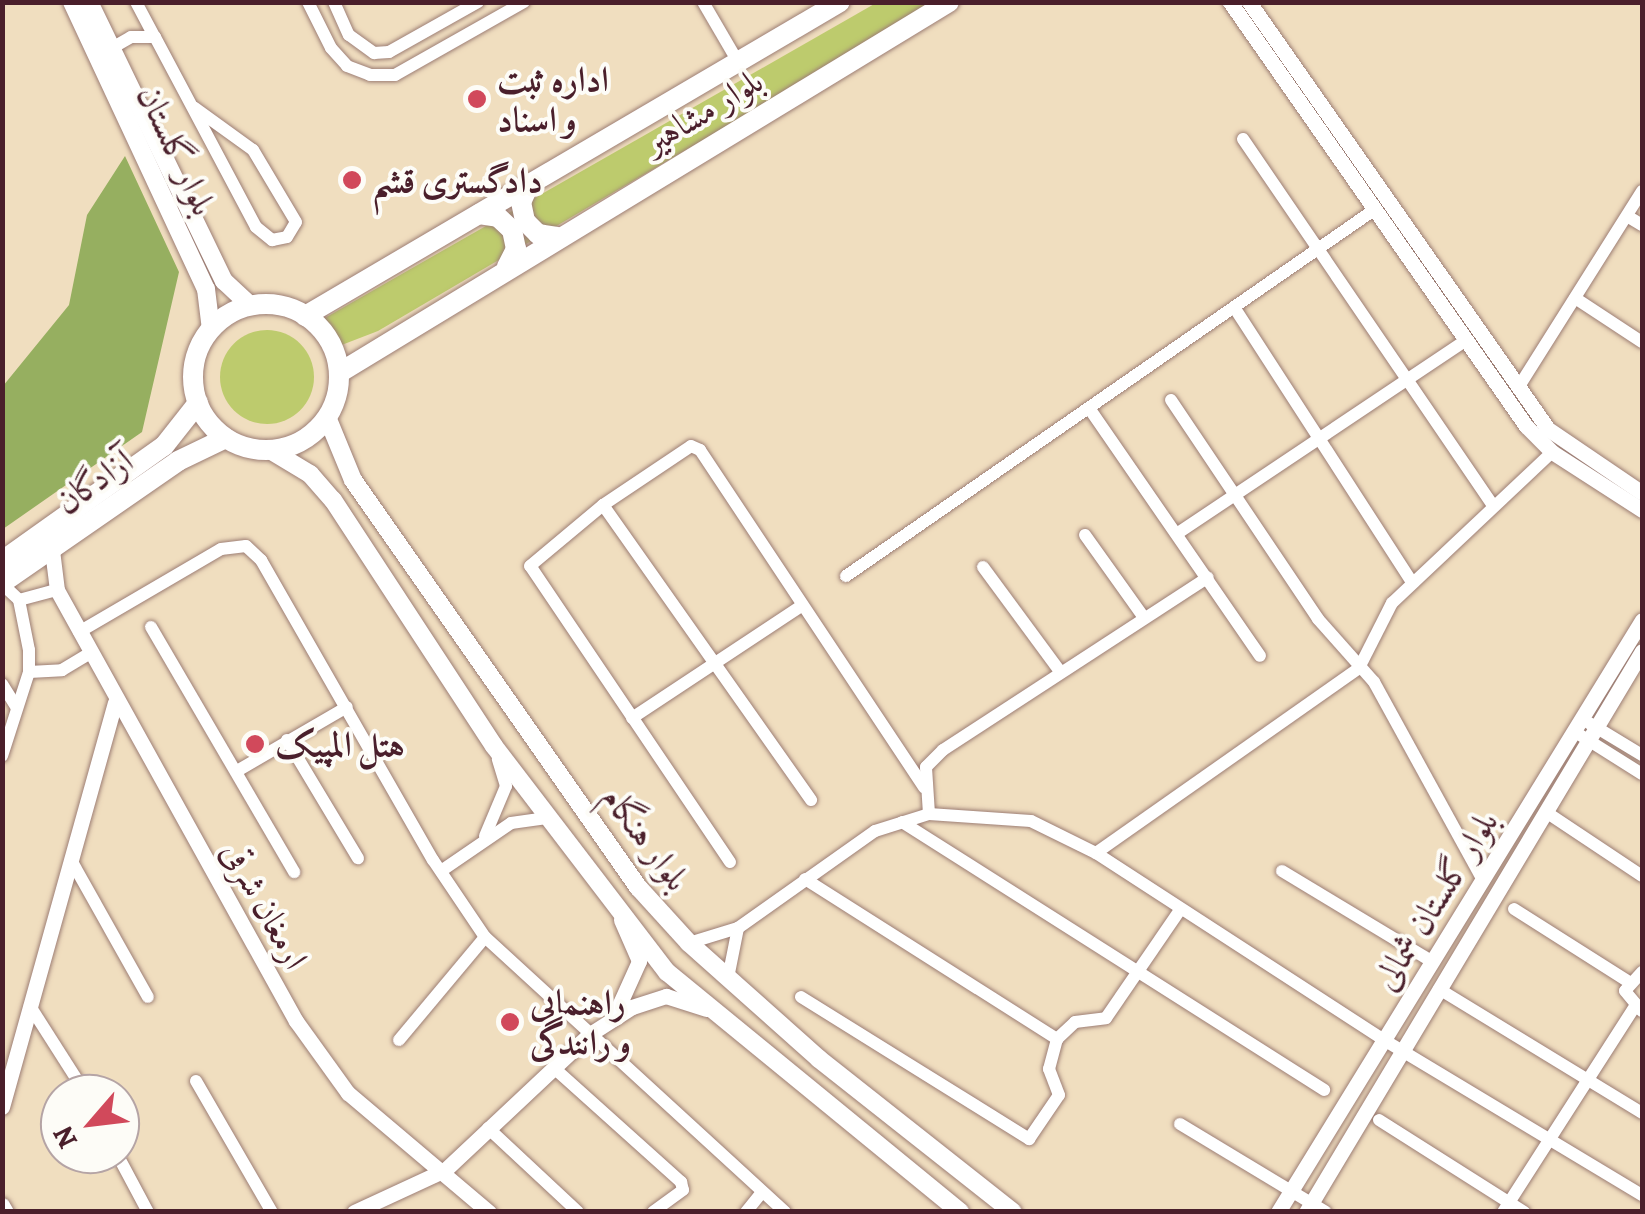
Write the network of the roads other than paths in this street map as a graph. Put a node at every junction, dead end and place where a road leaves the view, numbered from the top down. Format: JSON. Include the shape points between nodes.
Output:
{"nodes":[{"id":1,"x":72,"y":2,"type":"edge"},
{"id":2,"x":89,"y":2,"type":"edge"},
{"id":3,"x":136,"y":2,"type":"edge"},
{"id":4,"x":308,"y":2,"type":"edge"},
{"id":5,"x":334,"y":2,"type":"edge"},
{"id":6,"x":478,"y":2,"type":"edge"},
{"id":7,"x":524,"y":2,"type":"edge"},
{"id":8,"x":702,"y":2,"type":"edge"},
{"id":9,"x":840,"y":2,"type":"edge"},
{"id":10,"x":949,"y":2,"type":"edge"},
{"id":11,"x":1230,"y":2,"type":"edge"},
{"id":12,"x":1250,"y":2,"type":"edge"},
{"id":13,"x":155,"y":37,"type":"junction"},
{"id":14,"x":112,"y":48,"type":"junction"},
{"id":15,"x":738,"y":62,"type":"junction"},
{"id":16,"x":195,"y":108,"type":"junction"},
{"id":17,"x":1243,"y":139,"type":"dead end"},
{"id":18,"x":529,"y":184,"type":"junction"},
{"id":19,"x":1642,"y":192,"type":"edge"},
{"id":20,"x":1380,"y":206,"type":"junction"},
{"id":21,"x":479,"y":214,"type":"junction"},
{"id":22,"x":1627,"y":216,"type":"junction"},
{"id":23,"x":1642,"y":226,"type":"edge"},
{"id":24,"x":557,"y":237,"type":"junction"},
{"id":25,"x":1318,"y":248,"type":"junction"},
{"id":26,"x":507,"y":267,"type":"junction"},
{"id":27,"x":1575,"y":298,"type":"junction"},
{"id":28,"x":250,"y":305,"type":"junction"},
{"id":29,"x":1234,"y":307,"type":"junction"},
{"id":30,"x":305,"y":316,"type":"junction"},
{"id":31,"x":211,"y":328,"type":"junction"},
{"id":32,"x":1466,"y":340,"type":"junction"},
{"id":33,"x":1642,"y":342,"type":"edge"},
{"id":34,"x":339,"y":373,"type":"junction"},
{"id":35,"x":1407,"y":380,"type":"junction"},
{"id":36,"x":1514,"y":395,"type":"junction"},
{"id":37,"x":1170,"y":400,"type":"dead end"},
{"id":38,"x":198,"y":403,"type":"junction"},
{"id":39,"x":1089,"y":408,"type":"junction"},
{"id":40,"x":327,"y":417,"type":"junction"},
{"id":41,"x":226,"y":438,"type":"junction"},
{"id":42,"x":1319,"y":438,"type":"junction"},
{"id":43,"x":1557,"y":447,"type":"junction"},
{"id":44,"x":270,"y":450,"type":"junction"},
{"id":45,"x":1642,"y":493,"type":"edge"},
{"id":46,"x":1235,"y":495,"type":"junction"},
{"id":47,"x":603,"y":505,"type":"junction"},
{"id":48,"x":1492,"y":506,"type":"junction"},
{"id":49,"x":1642,"y":510,"type":"edge"},
{"id":50,"x":1178,"y":533,"type":"junction"},
{"id":51,"x":1085,"y":535,"type":"dead end"},
{"id":52,"x":52,"y":550,"type":"junction"},
{"id":53,"x":2,"y":561,"type":"edge"},
{"id":54,"x":983,"y":567,"type":"dead end"},
{"id":55,"x":846,"y":576,"type":"dead end"},
{"id":56,"x":1208,"y":577,"type":"junction"},
{"id":57,"x":1412,"y":582,"type":"junction"},
{"id":58,"x":2,"y":584,"type":"edge"},
{"id":59,"x":57,"y":590,"type":"junction"},
{"id":60,"x":433,"y":595,"type":"junction"},
{"id":61,"x":18,"y":600,"type":"junction"},
{"id":62,"x":801,"y":606,"type":"junction"},
{"id":63,"x":407,"y":613,"type":"junction"},
{"id":64,"x":1142,"y":615,"type":"junction"},
{"id":65,"x":1642,"y":620,"type":"edge"},
{"id":66,"x":151,"y":626,"type":"dead end"},
{"id":67,"x":79,"y":632,"type":"junction"},
{"id":68,"x":1642,"y":651,"type":"edge"},
{"id":69,"x":90,"y":653,"type":"junction"},
{"id":70,"x":1260,"y":656,"type":"dead end"},
{"id":71,"x":714,"y":663,"type":"junction"},
{"id":72,"x":1359,"y":668,"type":"junction"},
{"id":73,"x":1059,"y":670,"type":"junction"},
{"id":74,"x":29,"y":672,"type":"junction"},
{"id":75,"x":2,"y":684,"type":"edge"},
{"id":76,"x":115,"y":703,"type":"junction"},
{"id":77,"x":347,"y":707,"type":"junction"},
{"id":78,"x":17,"y":708,"type":"junction"},
{"id":79,"x":632,"y":718,"type":"junction"},
{"id":80,"x":1585,"y":729,"type":"junction"},
{"id":81,"x":287,"y":740,"type":"junction"},
{"id":82,"x":494,"y":746,"type":"junction"},
{"id":83,"x":1642,"y":755,"type":"edge"},
{"id":84,"x":2,"y":756,"type":"edge"},
{"id":85,"x":237,"y":772,"type":"junction"},
{"id":86,"x":1642,"y":774,"type":"edge"},
{"id":87,"x":924,"y":787,"type":"junction"},
{"id":88,"x":811,"y":800,"type":"dead end"},
{"id":89,"x":1546,"y":812,"type":"junction"},
{"id":90,"x":930,"y":814,"type":"junction"},
{"id":91,"x":547,"y":818,"type":"junction"},
{"id":92,"x":902,"y":822,"type":"junction"},
{"id":93,"x":486,"y":836,"type":"junction"},
{"id":94,"x":1096,"y":853,"type":"junction"},
{"id":95,"x":358,"y":858,"type":"dead end"},
{"id":96,"x":71,"y":860,"type":"junction"},
{"id":97,"x":1494,"y":861,"type":"junction"},
{"id":98,"x":730,"y":862,"type":"dead end"},
{"id":99,"x":1282,"y":871,"type":"dead end"},
{"id":100,"x":1510,"y":871,"type":"junction"},
{"id":101,"x":294,"y":872,"type":"dead end"},
{"id":102,"x":441,"y":872,"type":"junction"},
{"id":103,"x":1642,"y":876,"type":"edge"},
{"id":104,"x":806,"y":879,"type":"junction"},
{"id":105,"x":1483,"y":880,"type":"junction"},
{"id":106,"x":615,"y":909,"type":"junction"},
{"id":107,"x":1514,"y":909,"type":"dead end"},
{"id":108,"x":1180,"y":910,"type":"junction"},
{"id":109,"x":738,"y":928,"type":"junction"},
{"id":110,"x":485,"y":937,"type":"junction"},
{"id":111,"x":689,"y":943,"type":"junction"},
{"id":112,"x":1433,"y":962,"type":"junction"},
{"id":113,"x":1138,"y":972,"type":"junction"},
{"id":114,"x":1642,"y":972,"type":"edge"},
{"id":115,"x":728,"y":978,"type":"junction"},
{"id":116,"x":1629,"y":982,"type":"junction"},
{"id":117,"x":1439,"y":989,"type":"junction"},
{"id":118,"x":148,"y":997,"type":"dead end"},
{"id":119,"x":802,"y":998,"type":"dead end"},
{"id":120,"x":30,"y":1006,"type":"junction"},
{"id":121,"x":1638,"y":1010,"type":"edge"},
{"id":122,"x":714,"y":1013,"type":"junction"},
{"id":123,"x":607,"y":1023,"type":"junction"},
{"id":124,"x":590,"y":1034,"type":"junction"},
{"id":125,"x":1057,"y":1039,"type":"junction"},
{"id":126,"x":399,"y":1040,"type":"dead end"},
{"id":127,"x":1384,"y":1040,"type":"junction"},
{"id":128,"x":1403,"y":1049,"type":"junction"},
{"id":129,"x":554,"y":1068,"type":"junction"},
{"id":130,"x":73,"y":1074,"type":"edge"},
{"id":131,"x":1588,"y":1080,"type":"junction"},
{"id":132,"x":196,"y":1081,"type":"dead end"},
{"id":133,"x":1324,"y":1090,"type":"dead end"},
{"id":134,"x":2,"y":1107,"type":"edge"},
{"id":135,"x":1642,"y":1113,"type":"edge"},
{"id":136,"x":1379,"y":1120,"type":"dead end"},
{"id":137,"x":1180,"y":1124,"type":"dead end"},
{"id":138,"x":488,"y":1128,"type":"junction"},
{"id":139,"x":1549,"y":1138,"type":"junction"},
{"id":140,"x":937,"y":1152,"type":"junction"},
{"id":141,"x":445,"y":1170,"type":"junction"},
{"id":142,"x":128,"y":1174,"type":"edge"},
{"id":143,"x":917,"y":1177,"type":"junction"},
{"id":144,"x":1292,"y":1189,"type":"junction"},
{"id":145,"x":762,"y":1192,"type":"junction"},
{"id":146,"x":383,"y":1195,"type":"junction"},
{"id":147,"x":1642,"y":1195,"type":"edge"},
{"id":148,"x":1506,"y":1207,"type":"edge"},
{"id":149,"x":1315,"y":1208,"type":"edge"},
{"id":150,"x":148,"y":1212,"type":"edge"},
{"id":151,"x":272,"y":1212,"type":"edge"},
{"id":152,"x":354,"y":1212,"type":"edge"},
{"id":153,"x":392,"y":1212,"type":"edge"},
{"id":154,"x":488,"y":1212,"type":"edge"},
{"id":155,"x":578,"y":1212,"type":"edge"},
{"id":156,"x":652,"y":1212,"type":"edge"},
{"id":157,"x":746,"y":1212,"type":"edge"},
{"id":158,"x":785,"y":1212,"type":"edge"},
{"id":159,"x":960,"y":1212,"type":"edge"},
{"id":160,"x":1013,"y":1212,"type":"edge"},
{"id":161,"x":1278,"y":1212,"type":"edge"},
{"id":162,"x":1524,"y":1212,"type":"edge"}],
"edges":[{"from":1,"to":31,"type":"main road","name":"بلوار گلستان","via":[[206,289]]},
{"from":2,"to":14,"type":"main road","name":"بلوار گلستان"},
{"from":3,"to":13,"type":"street"},
{"from":4,"to":7,"type":"street","via":[[330,48],[370,76],[394,75]]},
{"from":5,"to":6,"type":"street","via":[[350,35],[374,52],[389,52]]},
{"from":8,"to":15,"type":"street"},
{"from":9,"to":15,"type":"main road","name":"بلوار مشاهیر"},
{"from":10,"to":24,"type":"main road","name":"بلوار مشاهیر"},
{"from":11,"to":20,"type":"street"},
{"from":12,"to":20,"type":"street"},
{"from":13,"to":14,"type":"street","via":[[132,37]]},
{"from":13,"to":16,"type":"street"},
{"from":14,"to":28,"type":"main road","name":"بلوار گلستان","via":[[224,281]]},
{"from":15,"to":18,"type":"main road","name":"بلوار مشاهیر"},
{"from":16,"to":16,"type":"street","via":[[256,227],[272,240],[287,236],[296,222],[253,150]]},
{"from":17,"to":25,"type":"street"},
{"from":18,"to":21,"type":"main road","name":"بلوار مشاهیر"},
{"from":18,"to":24,"type":"main road","via":[[521,202],[525,221],[538,234]]},
{"from":19,"to":22,"type":"street"},
{"from":20,"to":25,"type":"street"},
{"from":20,"to":32,"type":"street"},
{"from":20,"to":36,"type":"street"},
{"from":21,"to":26,"type":"main road","via":[[498,216],[512,230],[516,249]]},
{"from":21,"to":30,"type":"main road","name":"بلوار مشاهیر"},
{"from":22,"to":23,"type":"street"},
{"from":22,"to":27,"type":"street"},
{"from":24,"to":26,"type":"main road","name":"بلوار مشاهیر"},
{"from":25,"to":29,"type":"street"},
{"from":25,"to":35,"type":"street"},
{"from":26,"to":34,"type":"main road","name":"بلوار مشاهیر"},
{"from":27,"to":33,"type":"street"},
{"from":27,"to":36,"type":"street"},
{"from":28,"to":30,"type":"main road","via":[[284,306]]},
{"from":28,"to":31,"type":"main road"},
{"from":29,"to":39,"type":"street"},
{"from":29,"to":42,"type":"street"},
{"from":30,"to":34,"type":"main road","via":[[329,340]]},
{"from":31,"to":38,"type":"main road","via":[[193,369]]},
{"from":32,"to":35,"type":"street"},
{"from":32,"to":36,"type":"street"},
{"from":34,"to":40,"type":"main road"},
{"from":35,"to":42,"type":"street"},
{"from":35,"to":48,"type":"street"},
{"from":36,"to":43,"type":"street"},
{"from":37,"to":46,"type":"street"},
{"from":38,"to":41,"type":"main road"},
{"from":38,"to":53,"type":"main road","name":"آزادگان","via":[[164,446]]},
{"from":39,"to":50,"type":"street"},
{"from":39,"to":55,"type":"street"},
{"from":40,"to":44,"type":"main road","via":[[303,440]]},
{"from":40,"to":60,"type":"main road","name":"بلوار هنگام","via":[[353,480]]},
{"from":41,"to":44,"type":"main road"},
{"from":41,"to":52,"type":"main road","name":"آزادگان","via":[[178,460]]},
{"from":42,"to":46,"type":"street"},
{"from":42,"to":57,"type":"street"},
{"from":43,"to":45,"type":"street"},
{"from":43,"to":48,"type":"street"},
{"from":43,"to":49,"type":"street"},
{"from":44,"to":63,"type":"main road","name":"بلوار هنگام","via":[[328,492]]},
{"from":46,"to":50,"type":"street"},
{"from":46,"to":72,"type":"street"},
{"from":47,"to":62,"type":"street","via":[[696,447]]},
{"from":47,"to":71,"type":"street"},
{"from":47,"to":79,"type":"street","via":[[530,566]]},
{"from":48,"to":57,"type":"street"},
{"from":50,"to":56,"type":"street"},
{"from":51,"to":64,"type":"street"},
{"from":52,"to":58,"type":"main road","name":"آزادگان"},
{"from":52,"to":59,"type":"street"},
{"from":54,"to":73,"type":"street"},
{"from":56,"to":64,"type":"street"},
{"from":56,"to":70,"type":"street"},
{"from":57,"to":72,"type":"street","via":[[1372,635]]},
{"from":58,"to":61,"type":"street"},
{"from":59,"to":61,"type":"street"},
{"from":59,"to":67,"type":"street","name":"ارمغان شرقی"},
{"from":60,"to":63,"type":"main road"},
{"from":60,"to":111,"type":"main road","name":"بلوار هنگام","via":[[639,888]]},
{"from":61,"to":74,"type":"street"},
{"from":62,"to":71,"type":"street"},
{"from":62,"to":87,"type":"street"},
{"from":63,"to":82,"type":"main road","name":"بلوار هنگام"},
{"from":64,"to":73,"type":"street"},
{"from":65,"to":80,"type":"street","name":"بلوار گلستان شمالی"},
{"from":66,"to":85,"type":"street"},
{"from":67,"to":69,"type":"street","name":"ارمغان شرقی"},
{"from":67,"to":77,"type":"street","via":[[221,549],[246,546],[261,560]]},
{"from":68,"to":80,"type":"street","name":"بلوار گلستان شمالی"},
{"from":69,"to":74,"type":"street","via":[[62,670]]},
{"from":69,"to":76,"type":"street","name":"ارمغان شرقی"},
{"from":71,"to":79,"type":"street"},
{"from":71,"to":88,"type":"street"},
{"from":72,"to":94,"type":"street"},
{"from":72,"to":105,"type":"street","via":[[1374,682]]},
{"from":73,"to":87,"type":"street","via":[[943,750],[926,768]]},
{"from":74,"to":78,"type":"street"},
{"from":75,"to":78,"type":"street"},
{"from":76,"to":96,"type":"street"},
{"from":76,"to":141,"type":"street","name":"ارمغان شرقی","via":[[323,1062],[348,1093]]},
{"from":77,"to":81,"type":"street"},
{"from":77,"to":102,"type":"street"},
{"from":78,"to":84,"type":"street"},
{"from":79,"to":98,"type":"street"},
{"from":80,"to":83,"type":"street"},
{"from":80,"to":86,"type":"street"},
{"from":80,"to":89,"type":"street","name":"بلوار گلستان شمالی"},
{"from":80,"to":97,"type":"street","name":"بلوار گلستان شمالی"},
{"from":81,"to":85,"type":"street"},
{"from":81,"to":95,"type":"street"},
{"from":82,"to":91,"type":"main road","name":"بلوار هنگام"},
{"from":82,"to":93,"type":"street","via":[[506,786]]},
{"from":85,"to":101,"type":"street"},
{"from":87,"to":90,"type":"street"},
{"from":89,"to":100,"type":"street","name":"بلوار گلستان شمالی"},
{"from":89,"to":103,"type":"street"},
{"from":90,"to":92,"type":"street"},
{"from":90,"to":94,"type":"street","via":[[1032,821]]},
{"from":91,"to":93,"type":"street","via":[[529,818]]},
{"from":91,"to":106,"type":"main road","name":"بلوار هنگام"},
{"from":92,"to":104,"type":"street","via":[[875,831]]},
{"from":92,"to":113,"type":"street"},
{"from":93,"to":102,"type":"street"},
{"from":94,"to":108,"type":"street"},
{"from":96,"to":118,"type":"street"},
{"from":96,"to":120,"type":"street"},
{"from":97,"to":100,"type":"street"},
{"from":97,"to":105,"type":"street","name":"بلوار گلستان شمالی"},
{"from":99,"to":112,"type":"street"},
{"from":100,"to":117,"type":"street","name":"بلوار گلستان شمالی"},
{"from":102,"to":110,"type":"street"},
{"from":104,"to":109,"type":"street"},
{"from":104,"to":125,"type":"street"},
{"from":105,"to":112,"type":"street","name":"بلوار گلستان شمالی"},
{"from":106,"to":122,"type":"main road","name":"بلوار هنگام","via":[[667,972]]},
{"from":106,"to":123,"type":"street","via":[[639,961],[629,995]]},
{"from":107,"to":116,"type":"street"},
{"from":108,"to":113,"type":"street"},
{"from":108,"to":127,"type":"street"},
{"from":109,"to":111,"type":"street"},
{"from":109,"to":115,"type":"street"},
{"from":110,"to":124,"type":"street"},
{"from":110,"to":126,"type":"street"},
{"from":111,"to":115,"type":"main road","name":"بلوار هنگام"},
{"from":112,"to":127,"type":"street","name":"بلوار گلستان شمالی"},
{"from":113,"to":125,"type":"street","via":[[1106,1018],[1075,1022]]},
{"from":113,"to":133,"type":"street"},
{"from":114,"to":116,"type":"street"},
{"from":115,"to":140,"type":"main road","name":"بلوار هنگام"},
{"from":116,"to":121,"type":"street","via":[[1626,997]]},
{"from":117,"to":128,"type":"street","name":"بلوار گلستان شمالی"},
{"from":117,"to":131,"type":"street"},
{"from":119,"to":125,"type":"street","via":[[1022,1138],[1034,1136],[1060,1094],[1049,1069]]},
{"from":120,"to":130,"type":"street"},
{"from":120,"to":134,"type":"street"},
{"from":121,"to":131,"type":"street"},
{"from":122,"to":123,"type":"street","via":[[666,996]]},
{"from":122,"to":143,"type":"main road","name":"بلوار هنگام"},
{"from":123,"to":124,"type":"street"},
{"from":124,"to":129,"type":"street"},
{"from":124,"to":145,"type":"street"},
{"from":127,"to":128,"type":"street"},
{"from":127,"to":144,"type":"street","name":"بلوار گلستان شمالی"},
{"from":128,"to":139,"type":"street"},
{"from":128,"to":149,"type":"street","name":"بلوار گلستان شمالی"},
{"from":129,"to":138,"type":"street"},
{"from":129,"to":156,"type":"street","via":[[681,1182],[683,1190]]},
{"from":131,"to":135,"type":"street"},
{"from":131,"to":139,"type":"street"},
{"from":132,"to":151,"type":"street"},
{"from":136,"to":148,"type":"street"},
{"from":137,"to":144,"type":"street"},
{"from":138,"to":141,"type":"street"},
{"from":138,"to":155,"type":"street"},
{"from":139,"to":147,"type":"street"},
{"from":139,"to":148,"type":"street"},
{"from":140,"to":143,"type":"main road"},
{"from":140,"to":160,"type":"main road","name":"بلوار هنگام"},
{"from":141,"to":146,"type":"street"},
{"from":141,"to":154,"type":"street","name":"ارمغان شرقی"},
{"from":142,"to":150,"type":"street"},
{"from":143,"to":159,"type":"main road","name":"بلوار هنگام"},
{"from":144,"to":149,"type":"street"},
{"from":144,"to":161,"type":"street","name":"بلوار گلستان شمالی"},
{"from":145,"to":157,"type":"street"},
{"from":145,"to":158,"type":"street"},
{"from":146,"to":152,"type":"street"},
{"from":146,"to":153,"type":"street"},
{"from":148,"to":162,"type":"street"}]}
